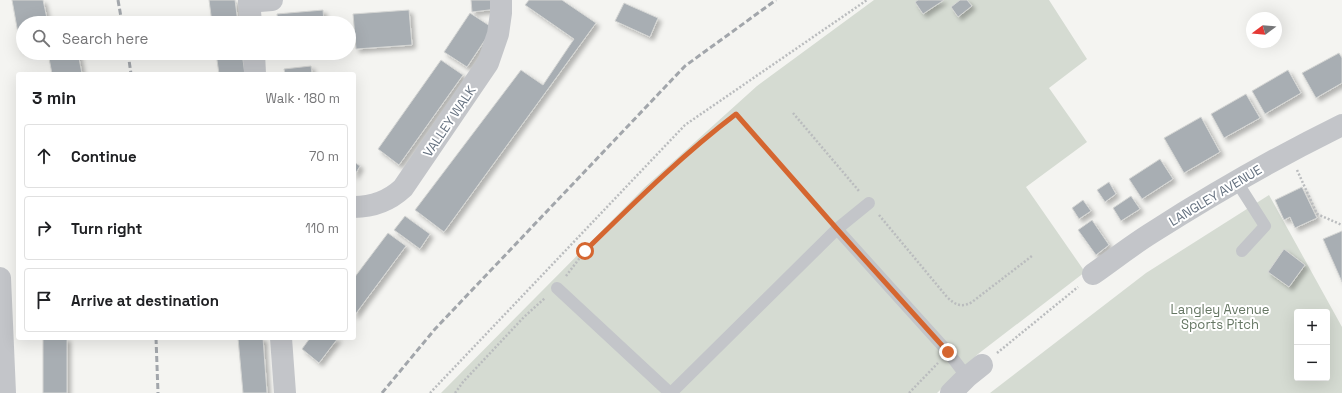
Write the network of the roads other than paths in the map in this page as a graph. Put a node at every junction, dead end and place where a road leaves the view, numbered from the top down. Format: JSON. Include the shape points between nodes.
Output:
{"nodes":[{"id":1,"x":272,"y":0,"type":"edge"},
{"id":2,"x":502,"y":0,"type":"edge"},
{"id":3,"x":250,"y":8,"type":"edge"},
{"id":4,"x":255,"y":60,"type":"edge"},
{"id":5,"x":256,"y":72,"type":"edge"},
{"id":6,"x":1342,"y":125,"type":"edge"},
{"id":7,"x":1238,"y":182,"type":"junction"},
{"id":8,"x":868,"y":203,"type":"road end"},
{"id":9,"x":356,"y":207,"type":"edge"},
{"id":10,"x":837,"y":229,"type":"junction"},
{"id":11,"x":1242,"y":251,"type":"dead end"},
{"id":12,"x":1093,"y":274,"type":"road end"},
{"id":13,"x":0,"y":278,"type":"edge"},
{"id":14,"x":557,"y":288,"type":"road end"},
{"id":15,"x":281,"y":340,"type":"edge"},
{"id":16,"x":975,"y":371,"type":"joint"},
{"id":17,"x":5,"y":393,"type":"edge"},
{"id":18,"x":285,"y":393,"type":"edge"},
{"id":19,"x":671,"y":393,"type":"edge"},
{"id":20,"x":950,"y":393,"type":"edge"}],
"edges":[{"from":1,"to":3,"type":"street"},
{"from":2,"to":9,"type":"street","name":"VALLEY WALK","via":[[498,34],[488,63],[403,188],[382,202]]},
{"from":4,"to":5,"type":"street"},
{"from":6,"to":7,"type":"street","name":"LANGLEY AVENUE","via":[[1289,151]]},
{"from":7,"to":11,"type":"lane","via":[[1265,226]]},
{"from":7,"to":12,"type":"street","name":"LANGLEY AVENUE","via":[[1152,232]]},
{"from":8,"to":10,"type":"lane"},
{"from":10,"to":16,"type":"lane","via":[[948,352]]},
{"from":10,"to":19,"type":"lane"},
{"from":13,"to":17,"type":"street"},
{"from":14,"to":19,"type":"lane"},
{"from":15,"to":18,"type":"street"},
{"from":16,"to":20,"type":"street"}]}
